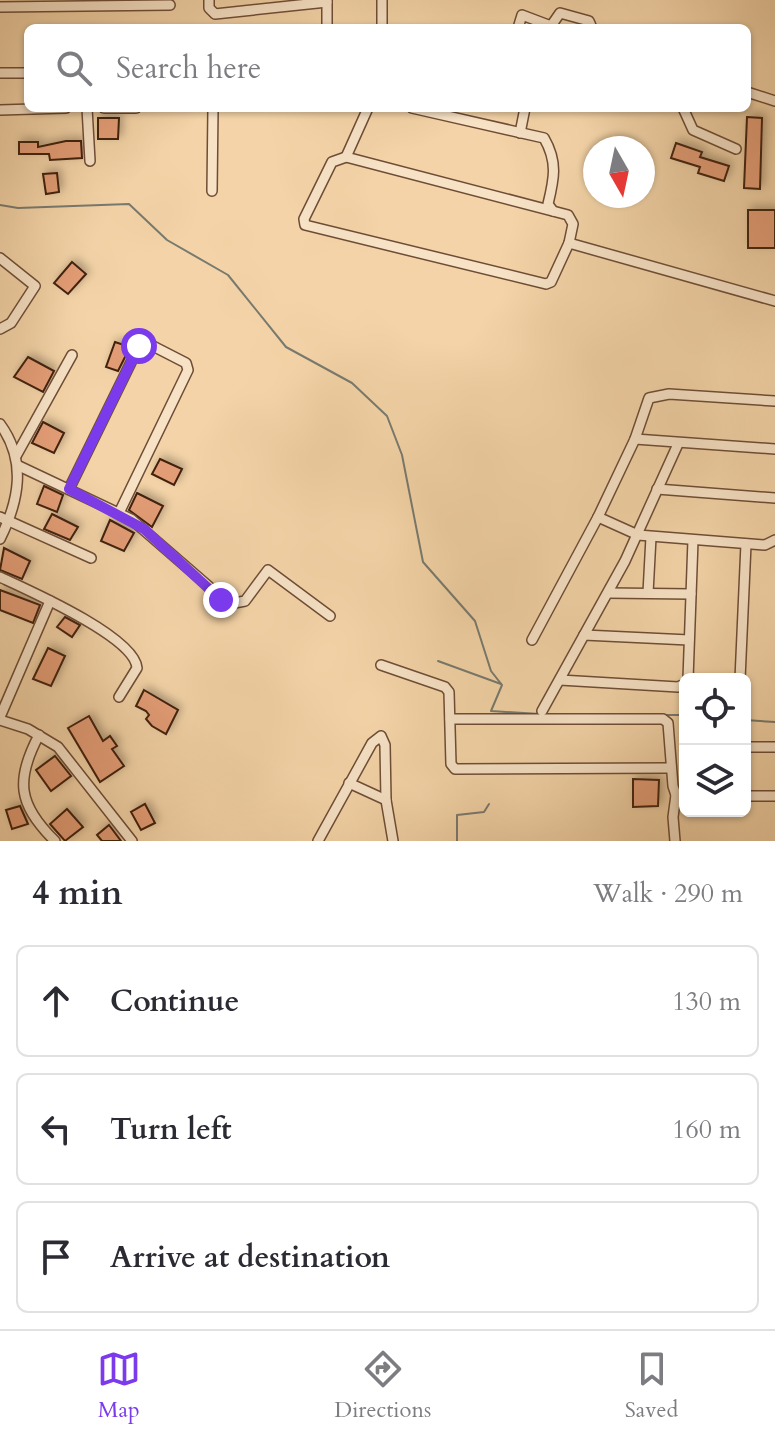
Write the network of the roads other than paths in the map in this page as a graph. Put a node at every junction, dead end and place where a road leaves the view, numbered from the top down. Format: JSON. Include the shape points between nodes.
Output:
{"nodes":[{"id":1,"x":209,"y":0,"type":"edge"},
{"id":2,"x":382,"y":0,"type":"edge"},
{"id":3,"x":327,"y":1,"type":"edge"},
{"id":4,"x":170,"y":5,"type":"dead end"},
{"id":5,"x":0,"y":7,"type":"edge"},
{"id":6,"x":327,"y":24,"type":"edge"},
{"id":7,"x":382,"y":24,"type":"edge"},
{"id":8,"x":519,"y":24,"type":"edge"},
{"id":9,"x":546,"y":24,"type":"edge"},
{"id":10,"x":552,"y":24,"type":"edge"},
{"id":11,"x":590,"y":24,"type":"edge"},
{"id":12,"x":0,"y":73,"type":"edge"},
{"id":13,"x":24,"y":73,"type":"edge"},
{"id":14,"x":751,"y":93,"type":"edge"},
{"id":15,"x":775,"y":101,"type":"edge"},
{"id":16,"x":24,"y":109,"type":"edge"},
{"id":17,"x":0,"y":110,"type":"edge"},
{"id":18,"x":87,"y":112,"type":"edge"},
{"id":19,"x":213,"y":112,"type":"edge"},
{"id":20,"x":366,"y":112,"type":"edge"},
{"id":21,"x":429,"y":112,"type":"edge"},
{"id":22,"x":524,"y":112,"type":"edge"},
{"id":23,"x":685,"y":112,"type":"edge"},
{"id":24,"x":520,"y":133,"type":"junction"},
{"id":25,"x":736,"y":149,"type":"dead end"},
{"id":26,"x":346,"y":157,"type":"junction"},
{"id":27,"x":90,"y":161,"type":"dead end"},
{"id":28,"x":212,"y":191,"type":"dead end"},
{"id":29,"x":553,"y":211,"type":"junction"},
{"id":30,"x":569,"y":243,"type":"junction"},
{"id":31,"x":0,"y":258,"type":"edge"},
{"id":32,"x":775,"y":301,"type":"edge"},
{"id":33,"x":2,"y":329,"type":"edge"},
{"id":34,"x":72,"y":355,"type":"dead end"},
{"id":35,"x":775,"y":401,"type":"edge"},
{"id":36,"x":0,"y":424,"type":"edge"},
{"id":37,"x":635,"y":439,"type":"junction"},
{"id":38,"x":678,"y":444,"type":"junction"},
{"id":39,"x":775,"y":449,"type":"edge"},
{"id":40,"x":17,"y":461,"type":"junction"},
{"id":41,"x":69,"y":489,"type":"junction"},
{"id":42,"x":657,"y":489,"type":"junction"},
{"id":43,"x":775,"y":498,"type":"edge"},
{"id":44,"x":119,"y":513,"type":"junction"},
{"id":45,"x":598,"y":517,"type":"junction"},
{"id":46,"x":4,"y":519,"type":"edge"},
{"id":47,"x":638,"y":535,"type":"junction"},
{"id":48,"x":651,"y":537,"type":"junction"},
{"id":49,"x":0,"y":539,"type":"edge"},
{"id":50,"x":693,"y":540,"type":"junction"},
{"id":51,"x":775,"y":540,"type":"edge"},
{"id":52,"x":746,"y":544,"type":"junction"},
{"id":53,"x":91,"y":558,"type":"dead end"},
{"id":54,"x":0,"y":577,"type":"edge"},
{"id":55,"x":608,"y":593,"type":"junction"},
{"id":56,"x":648,"y":593,"type":"junction"},
{"id":57,"x":691,"y":594,"type":"junction"},
{"id":58,"x":50,"y":601,"type":"junction"},
{"id":59,"x":330,"y":616,"type":"dead end"},
{"id":60,"x":584,"y":635,"type":"junction"},
{"id":61,"x":532,"y":640,"type":"dead end"},
{"id":62,"x":689,"y":640,"type":"junction"},
{"id":63,"x":381,"y":665,"type":"dead end"},
{"id":64,"x":686,"y":673,"type":"edge"},
{"id":65,"x":740,"y":673,"type":"edge"},
{"id":66,"x":560,"y":680,"type":"junction"},
{"id":67,"x":679,"y":684,"type":"edge"},
{"id":68,"x":119,"y":697,"type":"dead end"},
{"id":69,"x":542,"y":711,"type":"dead end"},
{"id":70,"x":0,"y":718,"type":"edge"},
{"id":71,"x":450,"y":719,"type":"junction"},
{"id":72,"x":39,"y":735,"type":"junction"},
{"id":73,"x":751,"y":747,"type":"edge"},
{"id":74,"x":775,"y":747,"type":"edge"},
{"id":75,"x":669,"y":768,"type":"junction"},
{"id":76,"x":349,"y":783,"type":"junction"},
{"id":77,"x":679,"y":793,"type":"edge"},
{"id":78,"x":751,"y":796,"type":"edge"},
{"id":79,"x":775,"y":796,"type":"edge"},
{"id":80,"x":679,"y":798,"type":"edge"},
{"id":81,"x":386,"y":800,"type":"junction"},
{"id":82,"x":55,"y":841,"type":"edge"},
{"id":83,"x":132,"y":841,"type":"edge"},
{"id":84,"x":318,"y":841,"type":"edge"},
{"id":85,"x":393,"y":841,"type":"edge"},
{"id":86,"x":675,"y":841,"type":"edge"}],
"edges":[{"from":1,"to":3,"type":"street","via":[[215,14]]},
{"from":2,"to":7,"type":"street"},
{"from":3,"to":6,"type":"street"},
{"from":4,"to":5,"type":"street"},
{"from":8,"to":9,"type":"street","via":[[522,15]]},
{"from":10,"to":11,"type":"street","via":[[560,13]]},
{"from":12,"to":13,"type":"street"},
{"from":14,"to":15,"type":"street"},
{"from":16,"to":17,"type":"street"},
{"from":18,"to":27,"type":"street"},
{"from":19,"to":28,"type":"street"},
{"from":20,"to":26,"type":"street"},
{"from":21,"to":24,"type":"street"},
{"from":22,"to":24,"type":"street"},
{"from":23,"to":25,"type":"street","via":[[693,130]]},
{"from":24,"to":29,"type":"street","via":[[544,138],[552,152],[556,172],[548,204]]},
{"from":26,"to":29,"type":"street"},
{"from":26,"to":30,"type":"street","via":[[332,162],[305,225],[546,284]]},
{"from":29,"to":30,"type":"street","via":[[572,220]]},
{"from":30,"to":32,"type":"street"},
{"from":31,"to":33,"type":"street","via":[[35,286]]},
{"from":34,"to":40,"type":"street"},
{"from":35,"to":37,"type":"street","via":[[657,394],[647,402]]},
{"from":36,"to":40,"type":"street"},
{"from":37,"to":38,"type":"street"},
{"from":37,"to":45,"type":"street"},
{"from":38,"to":39,"type":"street"},
{"from":38,"to":42,"type":"street"},
{"from":40,"to":41,"type":"street"},
{"from":40,"to":46,"type":"street"},
{"from":41,"to":44,"type":"street"},
{"from":41,"to":44,"type":"street","via":[[139,346],[147,343],[186,363],[188,370]]},
{"from":42,"to":43,"type":"street"},
{"from":42,"to":47,"type":"street"},
{"from":44,"to":59,"type":"street","via":[[144,529],[221,600],[245,601],[268,570]]},
{"from":45,"to":47,"type":"street"},
{"from":45,"to":61,"type":"street"},
{"from":46,"to":49,"type":"street"},
{"from":46,"to":53,"type":"street"},
{"from":47,"to":48,"type":"street"},
{"from":47,"to":55,"type":"street"},
{"from":48,"to":50,"type":"street"},
{"from":48,"to":56,"type":"street"},
{"from":50,"to":52,"type":"street"},
{"from":50,"to":57,"type":"street"},
{"from":51,"to":52,"type":"street","via":[[770,545]]},
{"from":52,"to":65,"type":"street"},
{"from":54,"to":58,"type":"street"},
{"from":55,"to":56,"type":"street"},
{"from":55,"to":60,"type":"street"},
{"from":56,"to":57,"type":"street"},
{"from":57,"to":62,"type":"street"},
{"from":58,"to":68,"type":"street","via":[[99,628],[136,661],[136,671]]},
{"from":58,"to":70,"type":"street"},
{"from":60,"to":62,"type":"street"},
{"from":60,"to":66,"type":"street"},
{"from":62,"to":64,"type":"street"},
{"from":63,"to":71,"type":"street","via":[[445,687],[451,696]]},
{"from":66,"to":67,"type":"street"},
{"from":66,"to":69,"type":"street"},
{"from":70,"to":72,"type":"street"},
{"from":71,"to":75,"type":"street","via":[[663,719],[668,723]]},
{"from":71,"to":75,"type":"street","via":[[451,764],[457,769]]},
{"from":72,"to":82,"type":"street","via":[[23,784],[29,810]]},
{"from":72,"to":83,"type":"street","via":[[64,754]]},
{"from":73,"to":74,"type":"street"},
{"from":75,"to":77,"type":"street"},
{"from":76,"to":81,"type":"street"},
{"from":76,"to":81,"type":"street","via":[[378,737],[384,741]]},
{"from":76,"to":84,"type":"street"},
{"from":78,"to":79,"type":"street"},
{"from":80,"to":86,"type":"street","via":[[673,817]]},
{"from":81,"to":85,"type":"street"}]}
